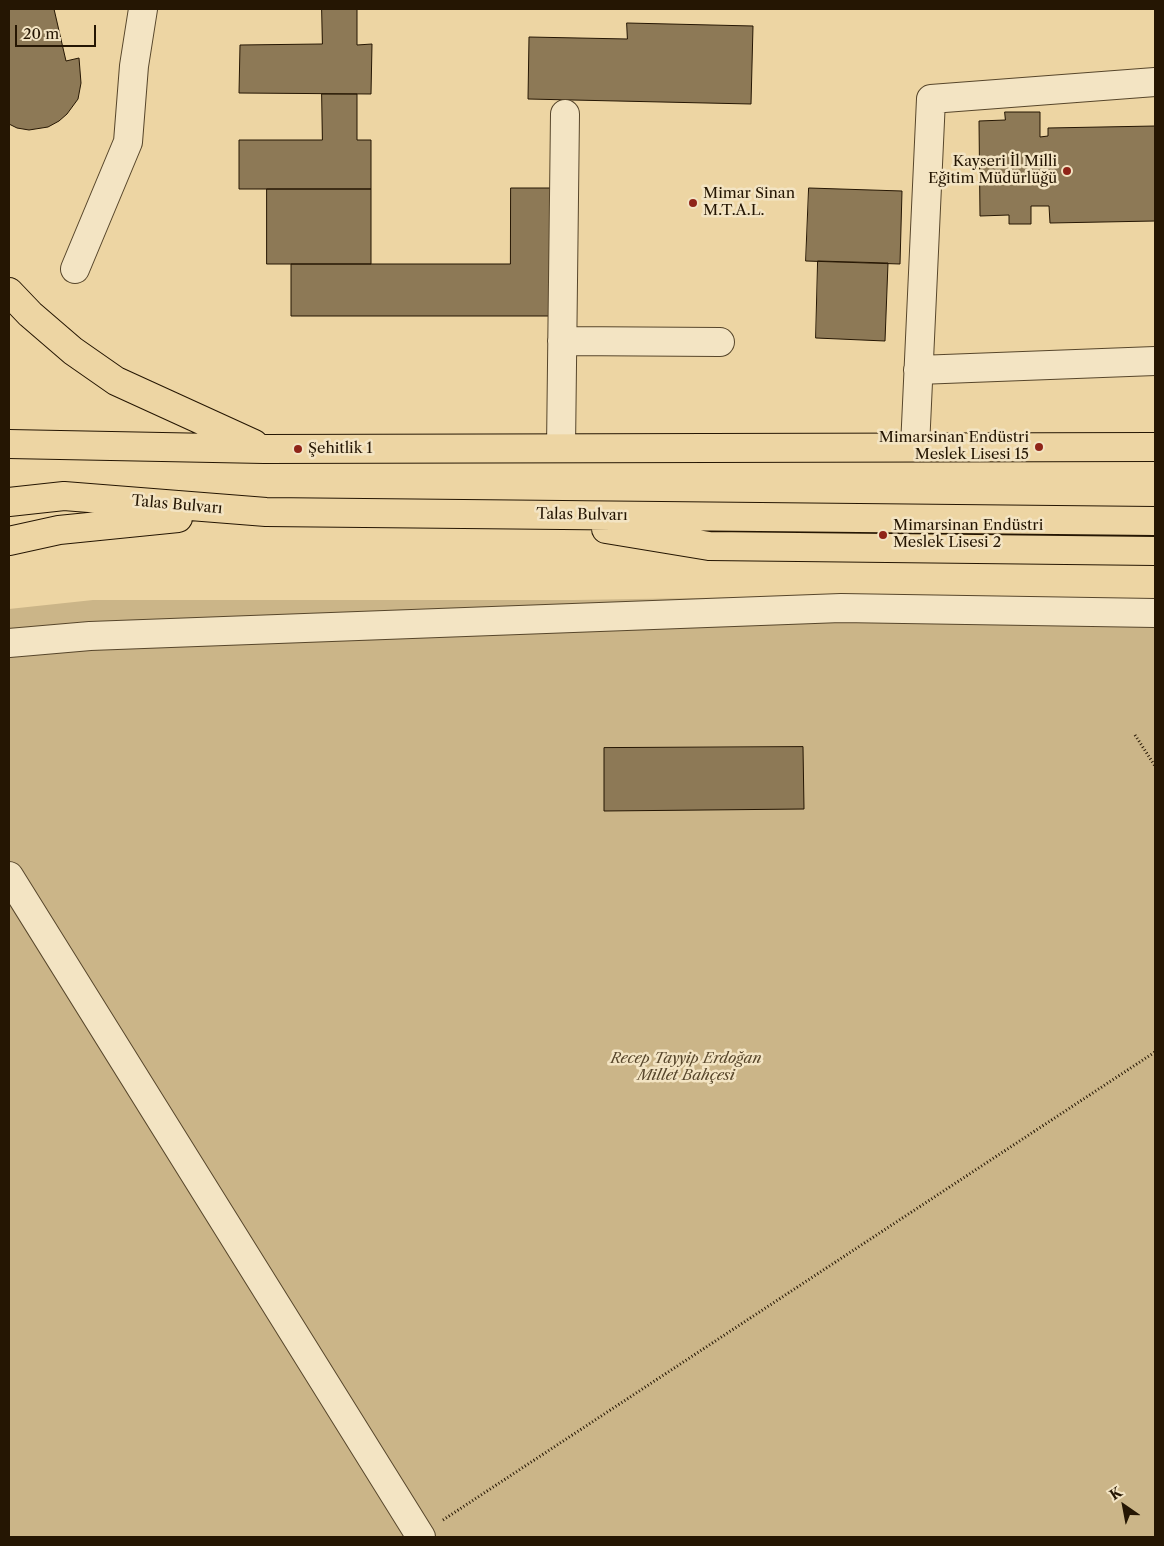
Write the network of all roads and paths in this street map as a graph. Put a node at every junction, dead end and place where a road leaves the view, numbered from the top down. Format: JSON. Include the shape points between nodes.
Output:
{"nodes":[{"id":1,"x":143,"y":9,"type":"edge"},
{"id":2,"x":1155,"y":82,"type":"edge"},
{"id":3,"x":565,"y":114,"type":"dead end"},
{"id":4,"x":75,"y":269,"type":"dead end"},
{"id":5,"x":9,"y":292,"type":"edge"},
{"id":6,"x":562,"y":341,"type":"junction"},
{"id":7,"x":720,"y":342,"type":"dead end"},
{"id":8,"x":1155,"y":362,"type":"edge"},
{"id":9,"x":918,"y":370,"type":"junction"},
{"id":10,"x":9,"y":444,"type":"edge"},
{"id":11,"x":915,"y":447,"type":"junction"},
{"id":12,"x":1155,"y":447,"type":"edge"},
{"id":13,"x":561,"y":448,"type":"junction"},
{"id":14,"x":264,"y":449,"type":"junction"},
{"id":15,"x":9,"y":502,"type":"edge"},
{"id":16,"x":244,"y":510,"type":"junction"},
{"id":17,"x":513,"y":514,"type":"junction"},
{"id":18,"x":1155,"y":521,"type":"edge"},
{"id":19,"x":9,"y":541,"type":"edge"},
{"id":20,"x":1155,"y":551,"type":"edge"},
{"id":21,"x":1155,"y":613,"type":"edge"},
{"id":22,"x":9,"y":642,"type":"edge"},
{"id":23,"x":1135,"y":735,"type":"dead end"},
{"id":24,"x":1155,"y":766,"type":"edge"},
{"id":25,"x":9,"y":876,"type":"edge"},
{"id":26,"x":1155,"y":1052,"type":"edge"},
{"id":27,"x":428,"y":1531,"type":"edge"}],
"edges":[{"from":1,"to":4,"type":"street","via":[[134,66],[128,142]]},
{"from":2,"to":9,"type":"street","via":[[931,99]]},
{"from":3,"to":6,"type":"street"},
{"from":5,"to":14,"type":"main road","via":[[73,351],[116,381]]},
{"from":6,"to":7,"type":"street"},
{"from":6,"to":13,"type":"street"},
{"from":8,"to":9,"type":"street"},
{"from":9,"to":11,"type":"street"},
{"from":10,"to":14,"type":"main road"},
{"from":11,"to":12,"type":"main road"},
{"from":11,"to":13,"type":"main road"},
{"from":13,"to":14,"type":"main road"},
{"from":15,"to":16,"type":"main road","name":"Talas Bulvarı","via":[[64,496]]},
{"from":16,"to":17,"type":"main road","name":"Talas Bulvarı"},
{"from":16,"to":19,"type":"main road","via":[[59,530]]},
{"from":17,"to":18,"type":"main road","name":"Talas Bulvarı"},
{"from":17,"to":20,"type":"main road","via":[[709,546]]},
{"from":21,"to":22,"type":"street","via":[[841,608],[90,636]]},
{"from":23,"to":24,"type":"path"},
{"from":25,"to":27,"type":"street"},
{"from":26,"to":27,"type":"path"}]}
